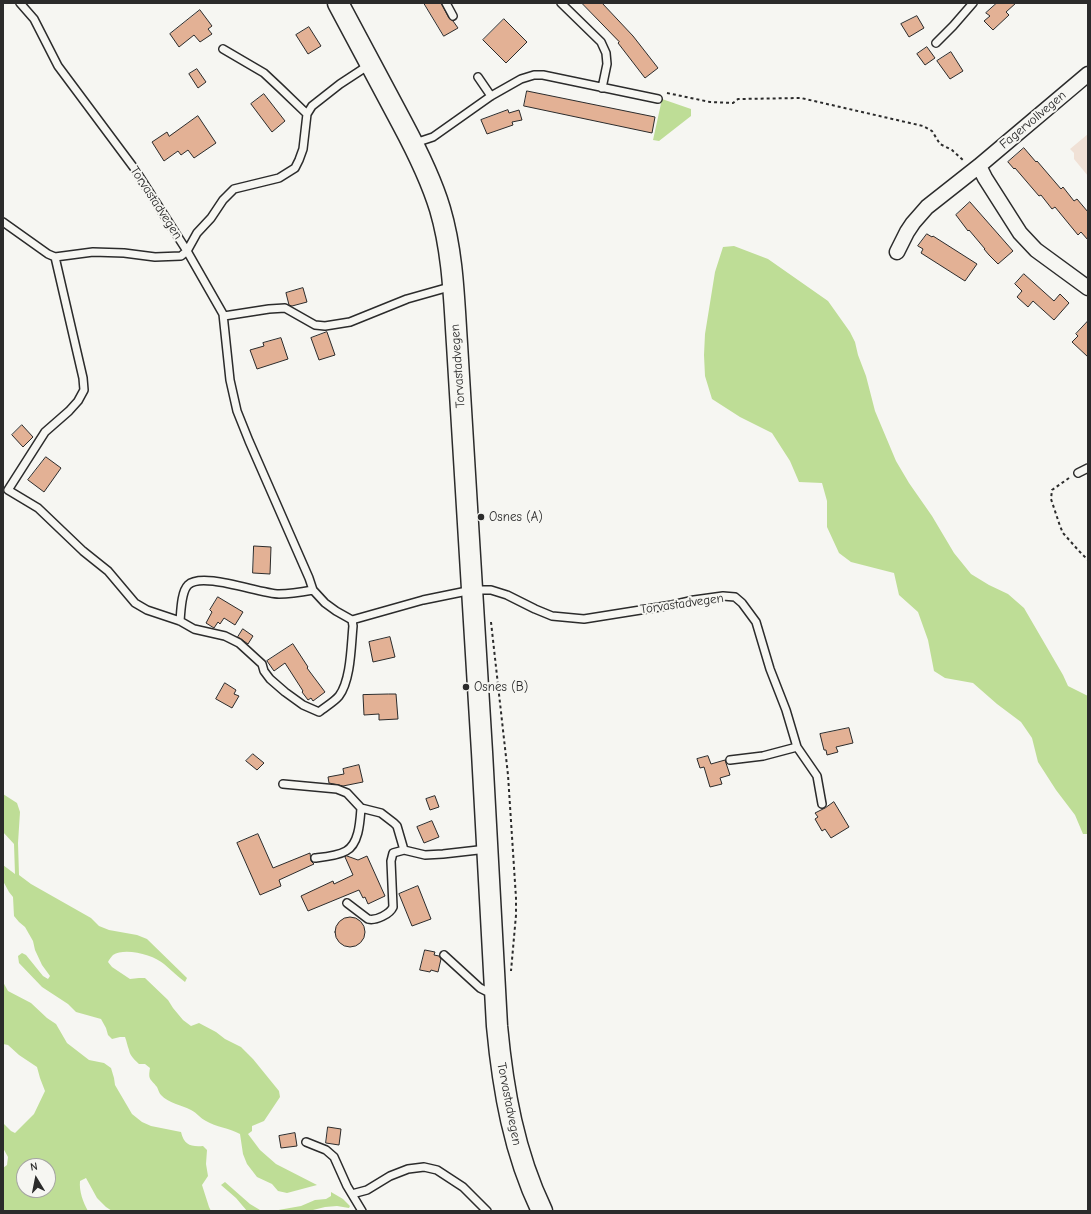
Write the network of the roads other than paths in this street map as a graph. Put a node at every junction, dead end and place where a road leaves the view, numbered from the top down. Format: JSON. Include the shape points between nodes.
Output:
{"nodes":[{"id":1,"x":20,"y":3,"type":"edge"},
{"id":2,"x":338,"y":3,"type":"edge"},
{"id":3,"x":446,"y":3,"type":"edge"},
{"id":4,"x":561,"y":3,"type":"edge"},
{"id":5,"x":973,"y":3,"type":"edge"},
{"id":6,"x":453,"y":16,"type":"dead end"},
{"id":7,"x":936,"y":43,"type":"dead end"},
{"id":8,"x":223,"y":49,"type":"dead end"},
{"id":9,"x":371,"y":64,"type":"junction"},
{"id":10,"x":1088,"y":74,"type":"edge"},
{"id":11,"x":478,"y":76,"type":"dead end"},
{"id":12,"x":602,"y":88,"type":"junction"},
{"id":13,"x":491,"y":96,"type":"junction"},
{"id":14,"x":658,"y":99,"type":"road end"},
{"id":15,"x":307,"y":114,"type":"junction"},
{"id":16,"x":413,"y":143,"type":"junction"},
{"id":17,"x":976,"y":168,"type":"junction"},
{"id":18,"x":3,"y":222,"type":"edge"},
{"id":19,"x":187,"y":251,"type":"junction"},
{"id":20,"x":897,"y":252,"type":"dead end"},
{"id":21,"x":55,"y":257,"type":"junction"},
{"id":22,"x":453,"y":286,"type":"junction"},
{"id":23,"x":1088,"y":288,"type":"edge"},
{"id":24,"x":224,"y":316,"type":"junction"},
{"id":25,"x":1088,"y":468,"type":"edge"},
{"id":26,"x":1078,"y":473,"type":"road end"},
{"id":27,"x":312,"y":590,"type":"junction"},
{"id":28,"x":472,"y":590,"type":"junction"},
{"id":29,"x":352,"y":620,"type":"junction"},
{"id":30,"x":180,"y":621,"type":"junction"},
{"id":31,"x":797,"y":746,"type":"junction"},
{"id":32,"x":730,"y":760,"type":"dead end"},
{"id":33,"x":283,"y":784,"type":"dead end"},
{"id":34,"x":822,"y":804,"type":"dead end"},
{"id":35,"x":361,"y":808,"type":"junction"},
{"id":36,"x":487,"y":849,"type":"junction"},
{"id":37,"x":404,"y":850,"type":"junction"},
{"id":38,"x":315,"y":858,"type":"dead end"},
{"id":39,"x":347,"y":903,"type":"dead end"},
{"id":40,"x":444,"y":955,"type":"dead end"},
{"id":41,"x":495,"y":992,"type":"junction"},
{"id":42,"x":306,"y":1142,"type":"dead end"},
{"id":43,"x":352,"y":1194,"type":"junction"},
{"id":44,"x":362,"y":1211,"type":"edge"},
{"id":45,"x":487,"y":1211,"type":"edge"},
{"id":46,"x":542,"y":1211,"type":"edge"}],
"edges":[{"from":1,"to":19,"type":"lane","name":"Torvastadvegen","via":[[34,19],[58,66],[134,168]]},
{"from":2,"to":9,"type":"main road","name":"Torvastadvegen"},
{"from":3,"to":6,"type":"lane"},
{"from":4,"to":12,"type":"lane","via":[[601,42],[607,64]]},
{"from":5,"to":7,"type":"lane"},
{"from":8,"to":15,"type":"lane","via":[[264,73]]},
{"from":9,"to":15,"type":"lane","via":[[323,96]]},
{"from":9,"to":16,"type":"main road","name":"Torvastadvegen"},
{"from":10,"to":17,"type":"street","name":"Fagervollvegen"},
{"from":11,"to":13,"type":"lane"},
{"from":12,"to":13,"type":"lane","via":[[534,75],[521,79]]},
{"from":12,"to":14,"type":"lane"},
{"from":13,"to":16,"type":"lane","via":[[433,137]]},
{"from":15,"to":19,"type":"lane","name":"Torvastadvegen","via":[[302,149],[295,168],[279,178],[234,189],[223,200]]},
{"from":16,"to":22,"type":"main road","name":"Torvastadvegen","via":[[440,209]]},
{"from":17,"to":20,"type":"street","name":"Fagervollvegen","via":[[918,216]]},
{"from":17,"to":23,"type":"street","via":[[1020,233],[1036,250]]},
{"from":18,"to":21,"type":"lane"},
{"from":19,"to":21,"type":"lane","via":[[181,256],[93,252]]},
{"from":19,"to":24,"type":"lane"},
{"from":21,"to":30,"type":"lane","via":[[84,378],[84,390],[69,411],[44,432],[8,490],[38,508],[108,571],[135,603],[147,610]]},
{"from":22,"to":24,"type":"lane","via":[[438,289],[350,322],[325,326],[315,325],[284,308]]},
{"from":22,"to":28,"type":"main road","name":"Torvastadvegen"},
{"from":24,"to":27,"type":"lane","via":[[230,380],[238,411]]},
{"from":25,"to":26,"type":"lane"},
{"from":27,"to":29,"type":"lane","via":[[325,604]]},
{"from":27,"to":30,"type":"lane","via":[[279,594],[240,585],[195,581],[188,585],[182,598]]},
{"from":28,"to":29,"type":"lane","name":"Torvastadvegen","via":[[423,600]]},
{"from":28,"to":31,"type":"lane","name":"Torvastadvegen","via":[[491,590],[552,616],[584,620],[694,600],[735,597],[756,622]]},
{"from":28,"to":36,"type":"main road","name":"Torvastadvegen"},
{"from":29,"to":30,"type":"lane","via":[[349,670],[344,686],[338,697],[319,712],[303,705],[270,679],[262,664],[239,643]]},
{"from":31,"to":32,"type":"lane","via":[[763,756]]},
{"from":31,"to":34,"type":"lane","name":"Torvastadvegen","via":[[818,776]]},
{"from":33,"to":35,"type":"lane","via":[[337,789],[347,793]]},
{"from":35,"to":37,"type":"lane","via":[[381,813],[394,823]]},
{"from":35,"to":38,"type":"lane","via":[[357,836],[352,846],[345,851]]},
{"from":36,"to":37,"type":"lane","via":[[425,855]]},
{"from":36,"to":41,"type":"main road","name":"Torvastadvegen"},
{"from":37,"to":39,"type":"lane","via":[[393,854],[391,861],[394,907],[390,912],[371,920]]},
{"from":40,"to":41,"type":"lane","via":[[480,988]]},
{"from":41,"to":46,"type":"main road","name":"Torvastadvegen","via":[[499,1054],[507,1104],[525,1171]]},
{"from":42,"to":43,"type":"lane","via":[[326,1150],[334,1157]]},
{"from":43,"to":44,"type":"lane"},
{"from":43,"to":45,"type":"lane","via":[[367,1190],[408,1169],[424,1167],[437,1170],[458,1184]]}]}
